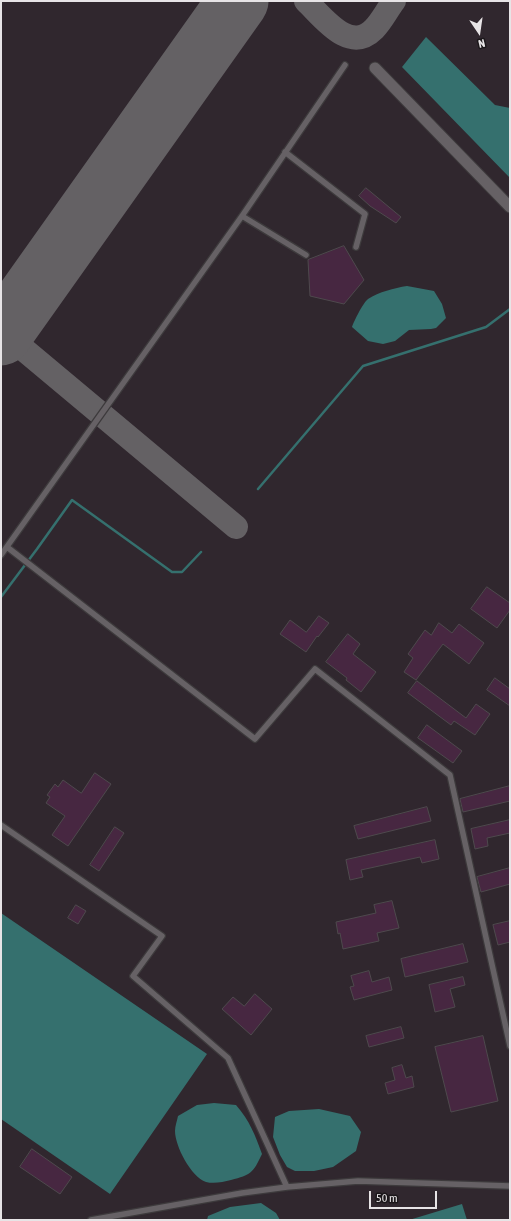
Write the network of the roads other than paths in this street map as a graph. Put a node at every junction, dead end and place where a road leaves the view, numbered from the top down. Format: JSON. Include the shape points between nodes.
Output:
{"nodes":[{"id":1,"x":345,"y":65,"type":"dead end"},
{"id":2,"x":375,"y":68,"type":"dead end"},
{"id":3,"x":285,"y":152,"type":"junction"},
{"id":4,"x":510,"y":207,"type":"edge"},
{"id":5,"x":242,"y":216,"type":"junction"},
{"id":6,"x":356,"y":247,"type":"dead end"},
{"id":7,"x":306,"y":255,"type":"dead end"},
{"id":8,"x":7,"y":547,"type":"junction"},
{"id":9,"x":1,"y":555,"type":"edge"},
{"id":10,"x":1,"y":825,"type":"edge"},
{"id":11,"x":510,"y":1046,"type":"edge"},
{"id":12,"x":510,"y":1186,"type":"edge"},
{"id":13,"x":288,"y":1187,"type":"junction"},
{"id":14,"x":91,"y":1220,"type":"edge"}],
"edges":[{"from":1,"to":3,"type":"lane"},
{"from":2,"to":4,"type":"street"},
{"from":3,"to":5,"type":"lane"},
{"from":3,"to":6,"type":"lane","via":[[365,214]]},
{"from":5,"to":7,"type":"lane"},
{"from":5,"to":8,"type":"lane"},
{"from":8,"to":9,"type":"lane"},
{"from":8,"to":11,"type":"lane","via":[[255,739],[315,669],[450,775]]},
{"from":10,"to":13,"type":"lane","via":[[162,936],[133,976],[228,1058]]},
{"from":12,"to":13,"type":"lane","via":[[358,1181]]},
{"from":13,"to":14,"type":"lane"}]}
